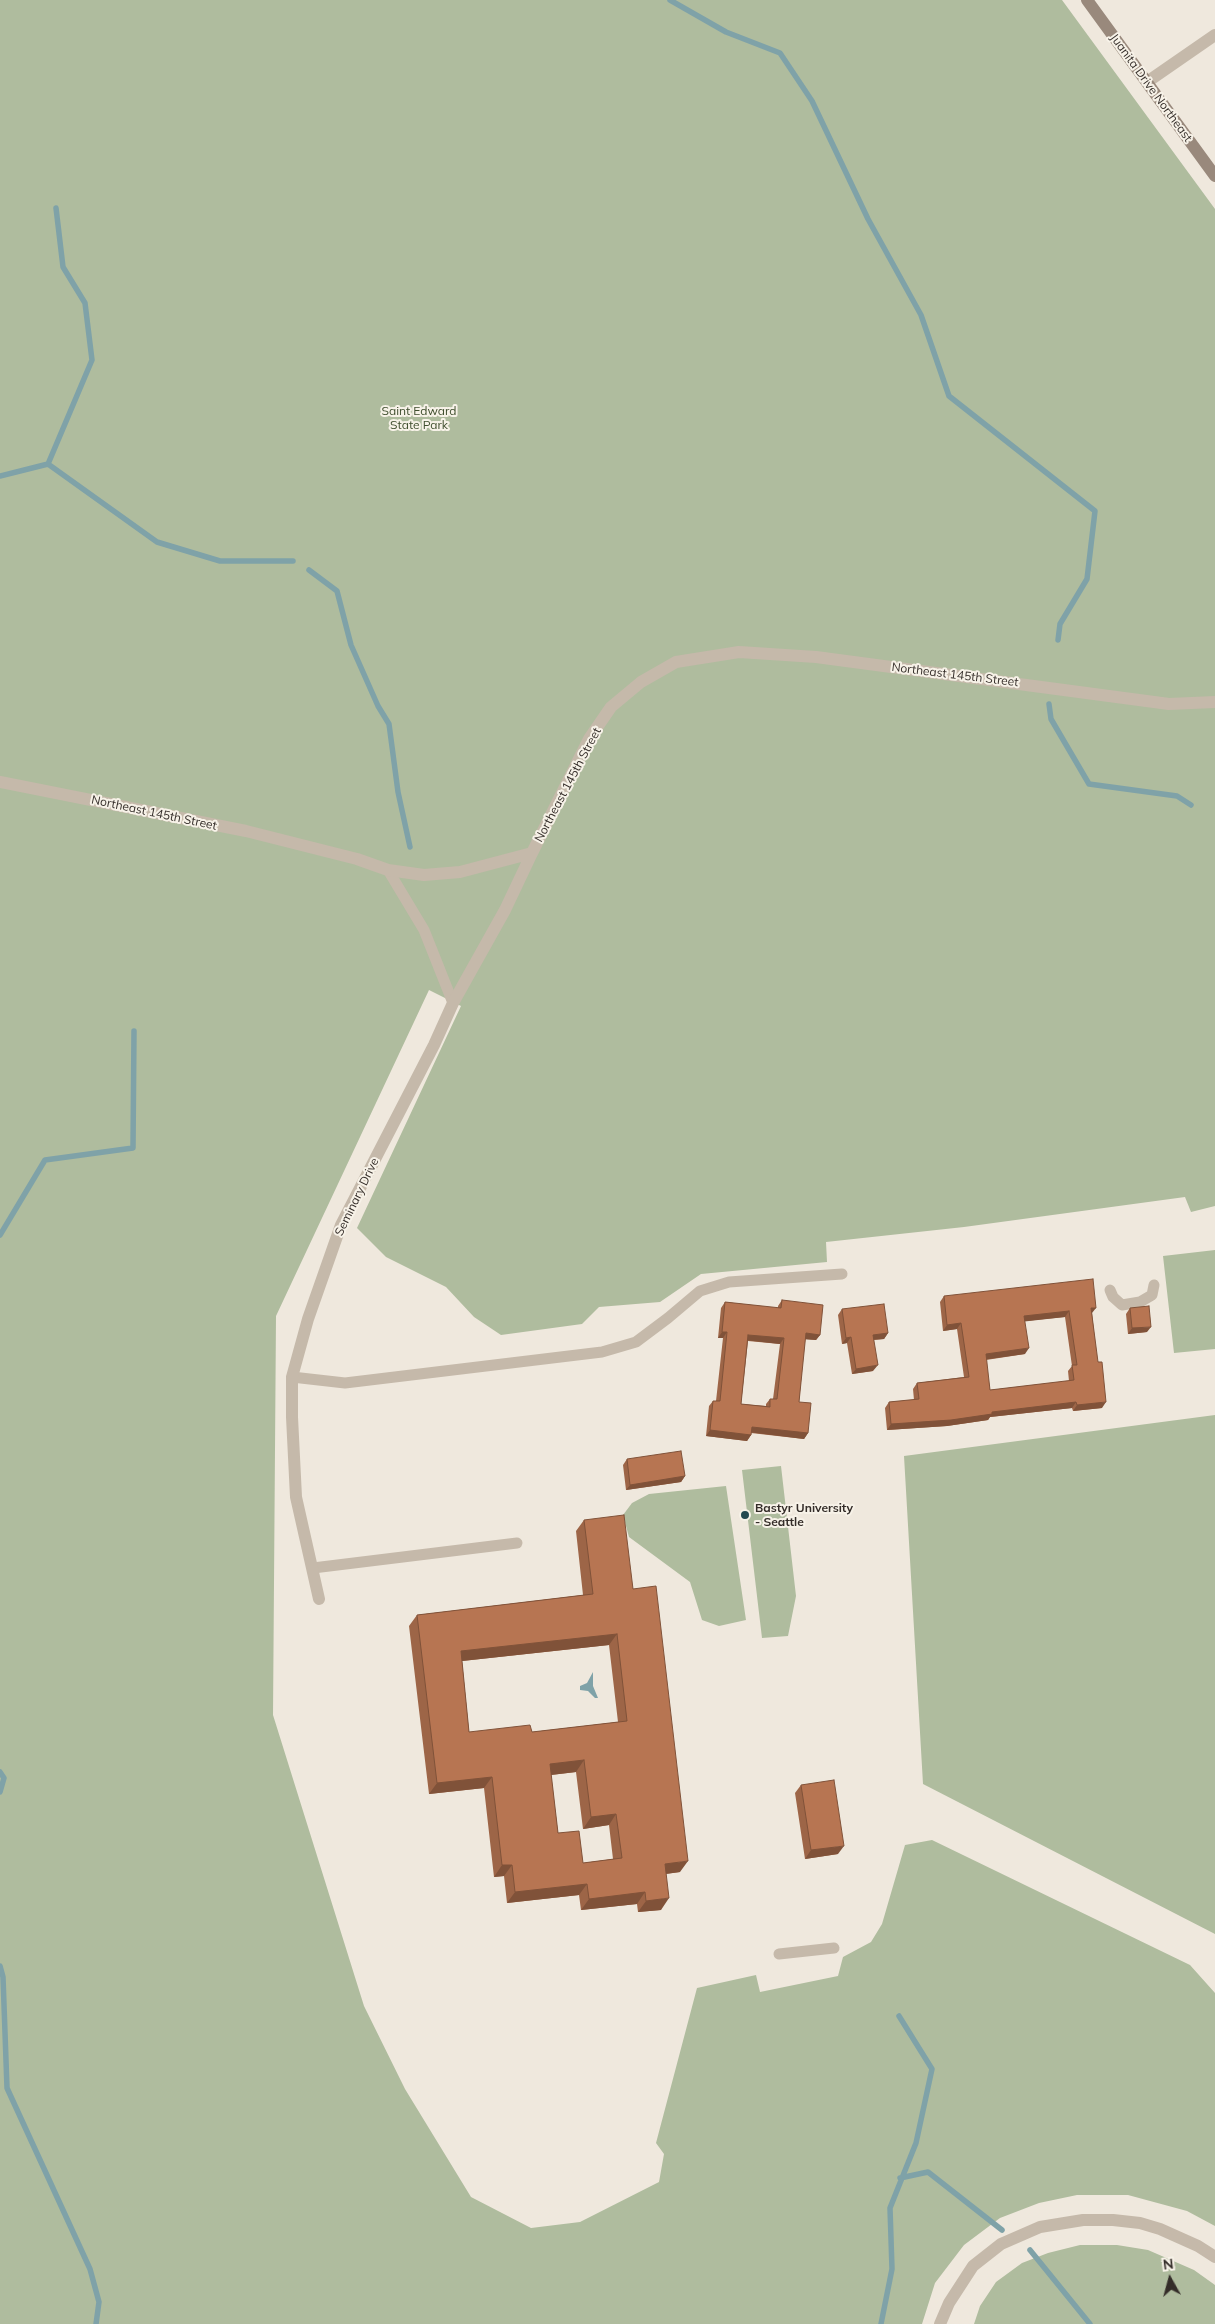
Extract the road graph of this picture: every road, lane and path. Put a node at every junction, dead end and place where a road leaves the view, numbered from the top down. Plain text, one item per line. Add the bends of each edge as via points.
1 (1087, 0) edge
2 (1215, 35) edge
3 (1147, 82) junction
4 (1215, 176) edge
5 (1215, 702) edge
6 (0, 782) edge
7 (532, 853) junction
8 (388, 870) junction
9 (453, 1003) junction
10 (842, 1274) dead end
11 (1154, 1285) dead end
12 (1110, 1290) dead end
13 (292, 1377) junction
14 (517, 1543) dead end
15 (313, 1568) junction
16 (319, 1599) dead end
17 (834, 1948) dead end
18 (779, 1954) dead end
19 (1215, 2257) edge
20 (940, 2324) edge

1 - 3 main road, Juanita Drive Northeast
2 - 3 street
3 - 4 main road, Juanita Drive Northeast
5 - 7 street, Northeast 145th Street via 1169,704 816,657 739,652 676,662 641,682 611,707 589,739
6 - 8 street, Northeast 145th Street via 254,833
7 - 8 street, Northeast 145th Street via 460,872 424,875
7 - 9 street, Seminary Drive via 505,910
8 - 9 lane via 424,930
9 - 13 street, Seminary Drive via 342,1225 308,1319
10 - 13 lane via 729,1282 700,1291 636,1342 602,1352 345,1383
11 - 12 lane via 1152,1295 1140,1302 1122,1305 1113,1298
13 - 15 street, Seminary Drive via 296,1497
14 - 15 lane
15 - 16 street, Seminary Drive
17 - 18 lane
19 - 20 street via 1175,2236 1140,2224 1083,2220 1040,2227 1000,2244 973,2266 949,2303

